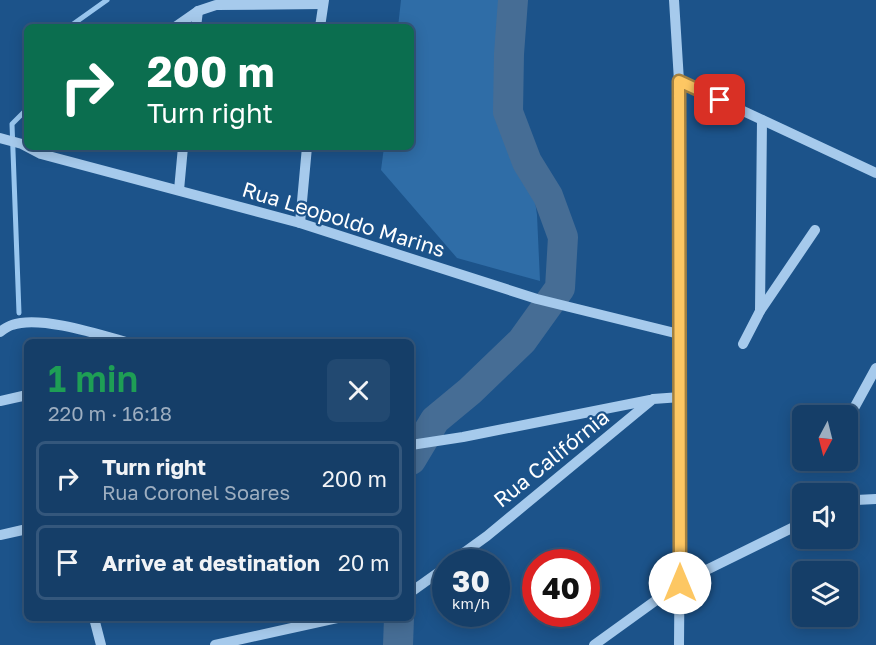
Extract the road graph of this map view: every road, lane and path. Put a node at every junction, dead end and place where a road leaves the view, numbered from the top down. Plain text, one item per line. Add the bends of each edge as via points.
1 (674, 0) edge
2 (323, 2) edge
3 (198, 11) junction
4 (179, 24) edge
5 (196, 24) edge
6 (320, 24) edge
7 (679, 81) junction
8 (762, 120) junction
9 (0, 138) edge
10 (24, 145) edge
11 (183, 150) edge
12 (307, 150) edge
13 (45, 151) edge
14 (876, 173) edge
15 (179, 190) junction
16 (300, 223) junction
17 (815, 230) dead end
18 (760, 311) junction
19 (0, 332) edge
20 (679, 334) junction
21 (114, 339) edge
22 (743, 344) dead end
23 (876, 368) edge
24 (24, 396) edge
25 (681, 397) junction
26 (653, 399) junction
27 (0, 401) edge
28 (855, 405) edge
29 (414, 445) edge
30 (876, 499) edge
31 (858, 500) edge
32 (792, 528) edge
33 (24, 530) edge
34 (0, 535) edge
35 (469, 549) edge
36 (432, 577) edge
37 (680, 583) junction
38 (414, 590) edge
39 (95, 621) edge
40 (323, 621) edge
41 (101, 645) edge
42 (215, 645) edge
43 (594, 645) edge
44 (679, 645) edge

1 - 7 street
2 - 3 street via 216,5
2 - 6 street
3 - 4 street
3 - 5 street
7 - 8 street
7 - 20 street
8 - 14 street
8 - 18 street
9 - 10 street, Rua Leopoldo Marins
11 - 15 street
12 - 16 street
13 - 15 street, Rua Leopoldo Marins
15 - 16 street, Rua Leopoldo Marins
16 - 20 street, Rua Leopoldo Marins via 537,299
17 - 18 street
18 - 22 street
19 - 21 street via 11,325 43,322
20 - 25 street
23 - 28 street
24 - 27 street
25 - 26 street
25 - 37 street
26 - 29 street
26 - 35 street, Rua Califórnia
30 - 31 street
32 - 37 street
33 - 34 street
36 - 38 street
37 - 43 street
37 - 44 street
39 - 41 street
40 - 42 street

